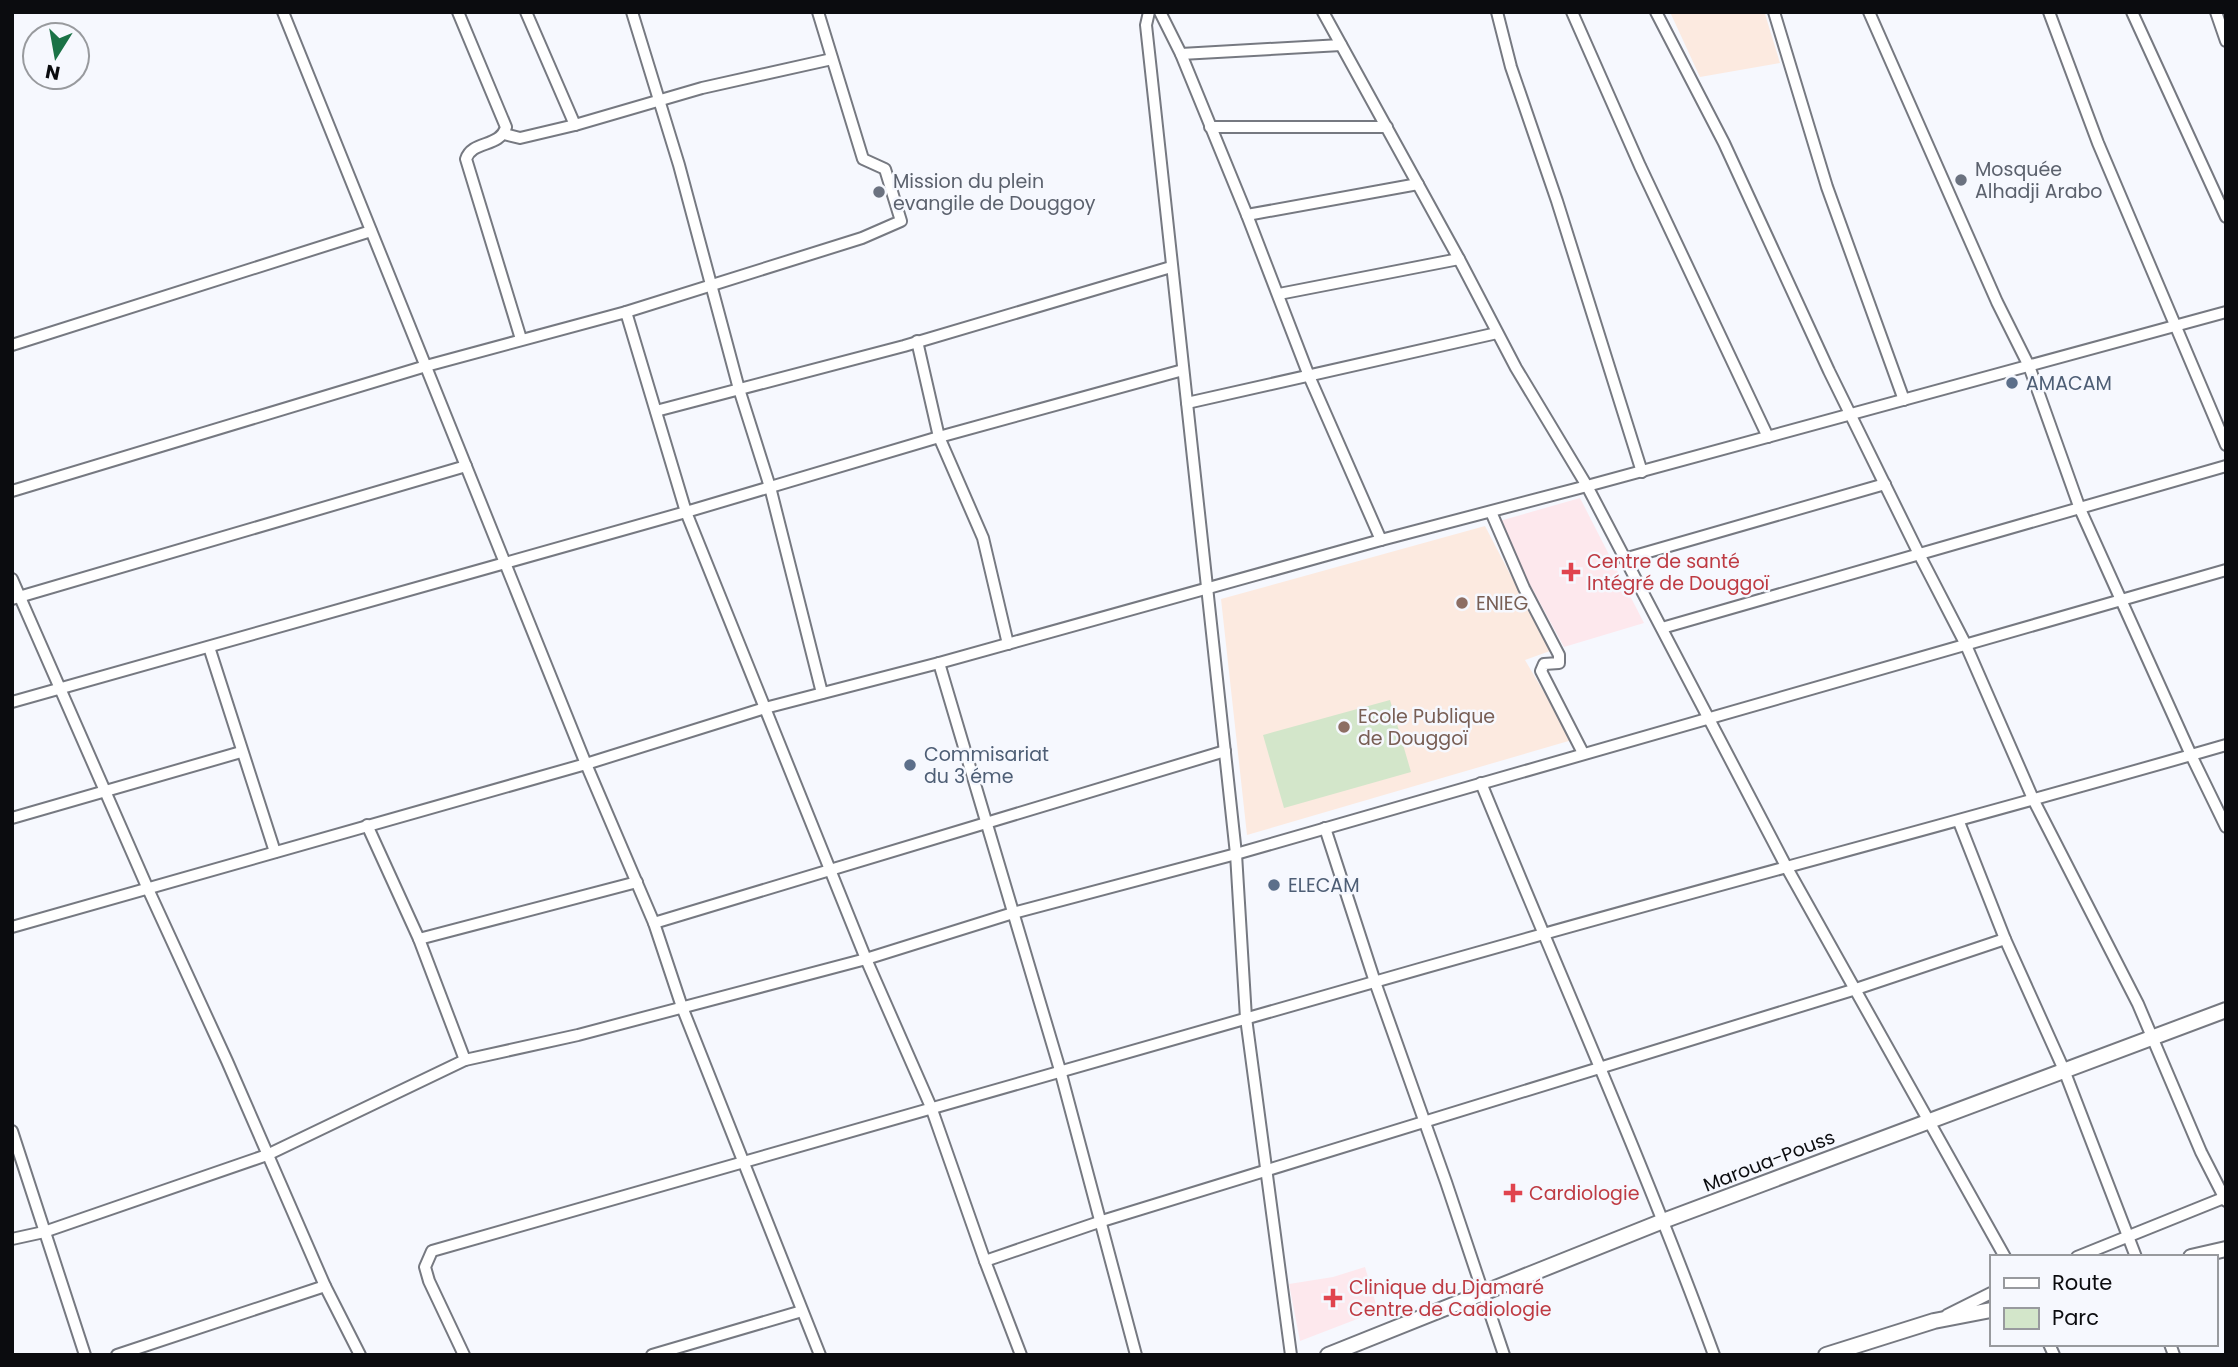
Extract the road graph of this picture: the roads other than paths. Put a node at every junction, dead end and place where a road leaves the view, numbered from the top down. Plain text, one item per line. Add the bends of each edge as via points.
1 (283, 12) edge
2 (458, 12) edge
3 (526, 12) edge
4 (632, 12) edge
5 (818, 12) edge
6 (1149, 12) edge
7 (1160, 12) edge
8 (1323, 12) edge
9 (1497, 12) edge
10 (1572, 12) edge
11 (1656, 12) edge
12 (1774, 12) edge
13 (1869, 12) edge
14 (2049, 12) edge
15 (2132, 12) edge
16 (2216, 12) edge
17 (2226, 41) edge
18 (1341, 44) junction
19 (1181, 54) junction
20 (832, 58) junction
21 (659, 100) junction
22 (575, 125) junction
23 (1210, 127) junction
24 (1387, 127) junction
25 (504, 134) junction
26 (1418, 184) junction
27 (1247, 215) junction
28 (2226, 217) edge
29 (371, 231) junction
30 (1459, 259) junction
31 (1171, 267) junction
32 (712, 285) junction
33 (1279, 294) junction
34 (626, 312) junction
35 (2226, 312) edge
36 (2177, 326) junction
37 (1497, 333) junction
38 (521, 339) junction
39 (917, 341) junction
40 (12, 345) edge
41 (426, 366) junction
42 (2029, 366) junction
43 (1182, 370) junction
44 (1309, 376) junction
45 (739, 389) junction
46 (1903, 400) junction
47 (1187, 403) junction
48 (656, 411) junction
49 (1852, 415) junction
50 (939, 437) junction
51 (1768, 437) junction
52 (2226, 445) edge
53 (466, 466) junction
54 (2226, 467) edge
55 (1642, 472) junction
56 (1885, 484) junction
57 (1587, 486) junction
58 (770, 487) junction
59 (12, 491) edge
60 (2080, 509) junction
61 (686, 512) junction
62 (1491, 512) junction
63 (1381, 540) junction
64 (1919, 554) junction
65 (1624, 559) junction
66 (506, 562) junction
67 (2226, 570) edge
68 (12, 579) edge
69 (1206, 588) junction
70 (16, 598) edge
71 (2123, 600) junction
72 (1662, 628) junction
73 (1965, 643) junction
74 (1008, 644) junction
75 (209, 647) junction
76 (939, 663) junction
77 (60, 688) junction
78 (822, 693) junction
79 (12, 702) edge
80 (765, 708) junction
81 (1707, 718) junction
82 (2226, 745) edge
83 (1224, 751) junction
84 (241, 752) junction
85 (1583, 753) junction
86 (2191, 755) junction
87 (586, 764) junction
88 (1481, 783) junction
89 (105, 791) junction
90 (2034, 801) junction
91 (12, 818) edge
92 (1959, 822) junction
93 (986, 823) junction
94 (367, 825) junction
95 (2226, 827) edge
96 (1325, 828) junction
97 (275, 852) junction
98 (1236, 854) junction
99 (1787, 868) junction
100 (830, 869) junction
101 (637, 882) junction
102 (148, 889) junction
103 (1013, 913) junction
104 (654, 923) junction
105 (12, 927) edge
106 (1543, 934) junction
107 (419, 939) junction
108 (2005, 939) junction
109 (866, 959) junction
110 (1375, 982) junction
111 (1856, 989) junction
112 (682, 1007) junction
113 (2226, 1010) edge
114 (1246, 1018) junction
115 (2152, 1038) junction
116 (465, 1060) junction
117 (1601, 1067) junction
118 (1060, 1070) junction
119 (2064, 1070) junction
120 (931, 1107) junction
121 (1930, 1121) junction
122 (1425, 1123) junction
123 (12, 1131) edge
124 (267, 1155) junction
125 (745, 1163) junction
126 (1265, 1173) junction
127 (2225, 1198) edge
128 (1663, 1221) junction
129 (1102, 1222) junction
130 (44, 1232) junction
131 (2128, 1237) junction
132 (12, 1239) edge
133 (2226, 1249) edge
134 (2003, 1255) edge
135 (2082, 1255) edge
136 (2135, 1255) edge
137 (2200, 1255) edge
138 (985, 1261) junction
139 (325, 1286) junction
140 (1484, 1292) junction
141 (1990, 1293) edge
142 (1990, 1310) edge
143 (802, 1311) junction
144 (1934, 1321) junction
145 (85, 1355) edge
146 (117, 1355) edge
147 (360, 1355) edge
148 (464, 1355) edge
149 (652, 1355) edge
150 (820, 1355) edge
151 (1021, 1355) edge
152 (1136, 1355) edge
153 (1291, 1355) edge
154 (1328, 1355) edge
155 (1504, 1355) edge
156 (1714, 1355) edge
157 (1826, 1355) edge

1 - 29 street
2 - 25 street via 506,127
3 - 22 street
4 - 21 street
5 - 20 street
6 - 31 street via 1146,25
7 - 19 street
8 - 18 street
9 - 55 street
10 - 51 street
11 - 49 street via 1724,143
12 - 46 street via 1827,187
13 - 42 street
14 - 36 street via 2098,143
15 - 28 street
16 - 17 street
18 - 19 street
18 - 24 street
19 - 23 street
20 - 21 street
20 - 32 street via 863,159 886,169 901,221 862,238
21 - 22 street
21 - 32 street
22 - 25 street via 520,138
23 - 24 street
23 - 27 street
24 - 26 street
25 - 38 street via 472,149 466,159
26 - 27 street
26 - 30 street
27 - 33 street
29 - 40 street
29 - 41 street
30 - 33 street
30 - 37 street
31 - 39 street
31 - 43 street
32 - 34 street
32 - 45 street
33 - 44 street
34 - 38 street
34 - 48 street
35 - 36 street
36 - 42 street
36 - 52 street
37 - 44 street
37 - 57 street
38 - 41 street
39 - 45 street
39 - 50 street
41 - 53 street
41 - 59 street
42 - 46 street
42 - 60 street
43 - 47 street
43 - 50 street
44 - 47 street
44 - 63 street
45 - 48 street
45 - 58 street
46 - 49 street
47 - 69 street
48 - 61 street
49 - 51 street
49 - 56 street
50 - 58 street
50 - 74 street via 983,538
51 - 55 street
53 - 66 street
53 - 70 street
54 - 60 street
55 - 57 street
56 - 64 street
56 - 65 street
57 - 62 street
57 - 65 street
58 - 61 street
58 - 78 street
60 - 64 street
60 - 71 street
61 - 66 street
61 - 80 street
62 - 63 street
62 - 85 street via 1559,655 1559,663 1544,664 1541,671
63 - 69 street
64 - 72 street
64 - 73 street
65 - 72 street
66 - 75 street
66 - 87 street
67 - 71 street
68 - 70 street
69 - 74 street
69 - 83 street
70 - 77 street
71 - 73 street
71 - 86 street
72 - 81 street
73 - 81 street
73 - 90 street
74 - 76 street
75 - 77 street
75 - 84 street
76 - 78 street
76 - 93 street
77 - 79 street
77 - 89 street
78 - 80 street
80 - 87 street
80 - 100 street
81 - 85 street
81 - 99 street
82 - 86 street
83 - 93 street
83 - 98 street
84 - 89 street
84 - 97 street
85 - 88 street
86 - 90 street
86 - 95 street
87 - 94 street
87 - 101 street
88 - 96 street
88 - 106 street
89 - 91 street
89 - 102 street
90 - 92 street
90 - 115 street
92 - 99 street
92 - 108 street
93 - 100 street
93 - 103 street
94 - 97 street
94 - 107 street
96 - 98 street
96 - 110 street
97 - 102 street
98 - 103 street
98 - 114 street
99 - 106 street
99 - 111 street
100 - 104 street
100 - 109 street
101 - 104 street
101 - 107 street
102 - 105 street
102 - 124 street
103 - 109 street
103 - 118 street
104 - 112 street
106 - 110 street
106 - 117 street
107 - 116 street
108 - 111 street
108 - 119 street
109 - 112 street
109 - 120 street
110 - 114 street
110 - 122 street
111 - 117 street
111 - 121 street
112 - 116 street
112 - 125 street
113 - 115 main road, Maroua-Pouss
114 - 118 street
114 - 126 street
115 - 119 main road, Maroua-Pouss
115 - 127 street
116 - 124 street
117 - 122 street
117 - 128 street
118 - 120 street
118 - 129 street
119 - 121 main road, Maroua-Pouss
119 - 131 street
120 - 125 street
120 - 138 street
121 - 128 main road, Maroua-Pouss
121 - 134 street
122 - 126 street
122 - 140 street
123 - 130 street
124 - 130 street
124 - 139 street
125 - 143 street
125 - 148 street via 432,1251 425,1267 429,1282
126 - 129 street
126 - 153 street
127 - 131 street
128 - 140 main road, Maroua-Pouss
128 - 156 street
129 - 138 street
129 - 152 street
130 - 132 street
130 - 145 street
131 - 135 street
131 - 136 street
133 - 137 main road
138 - 151 street
139 - 146 street
139 - 147 street
140 - 154 main road, Maroua-Pouss
140 - 155 street
141 - 144 street
142 - 144 main road
143 - 149 street
143 - 150 street
144 - 157 main road

